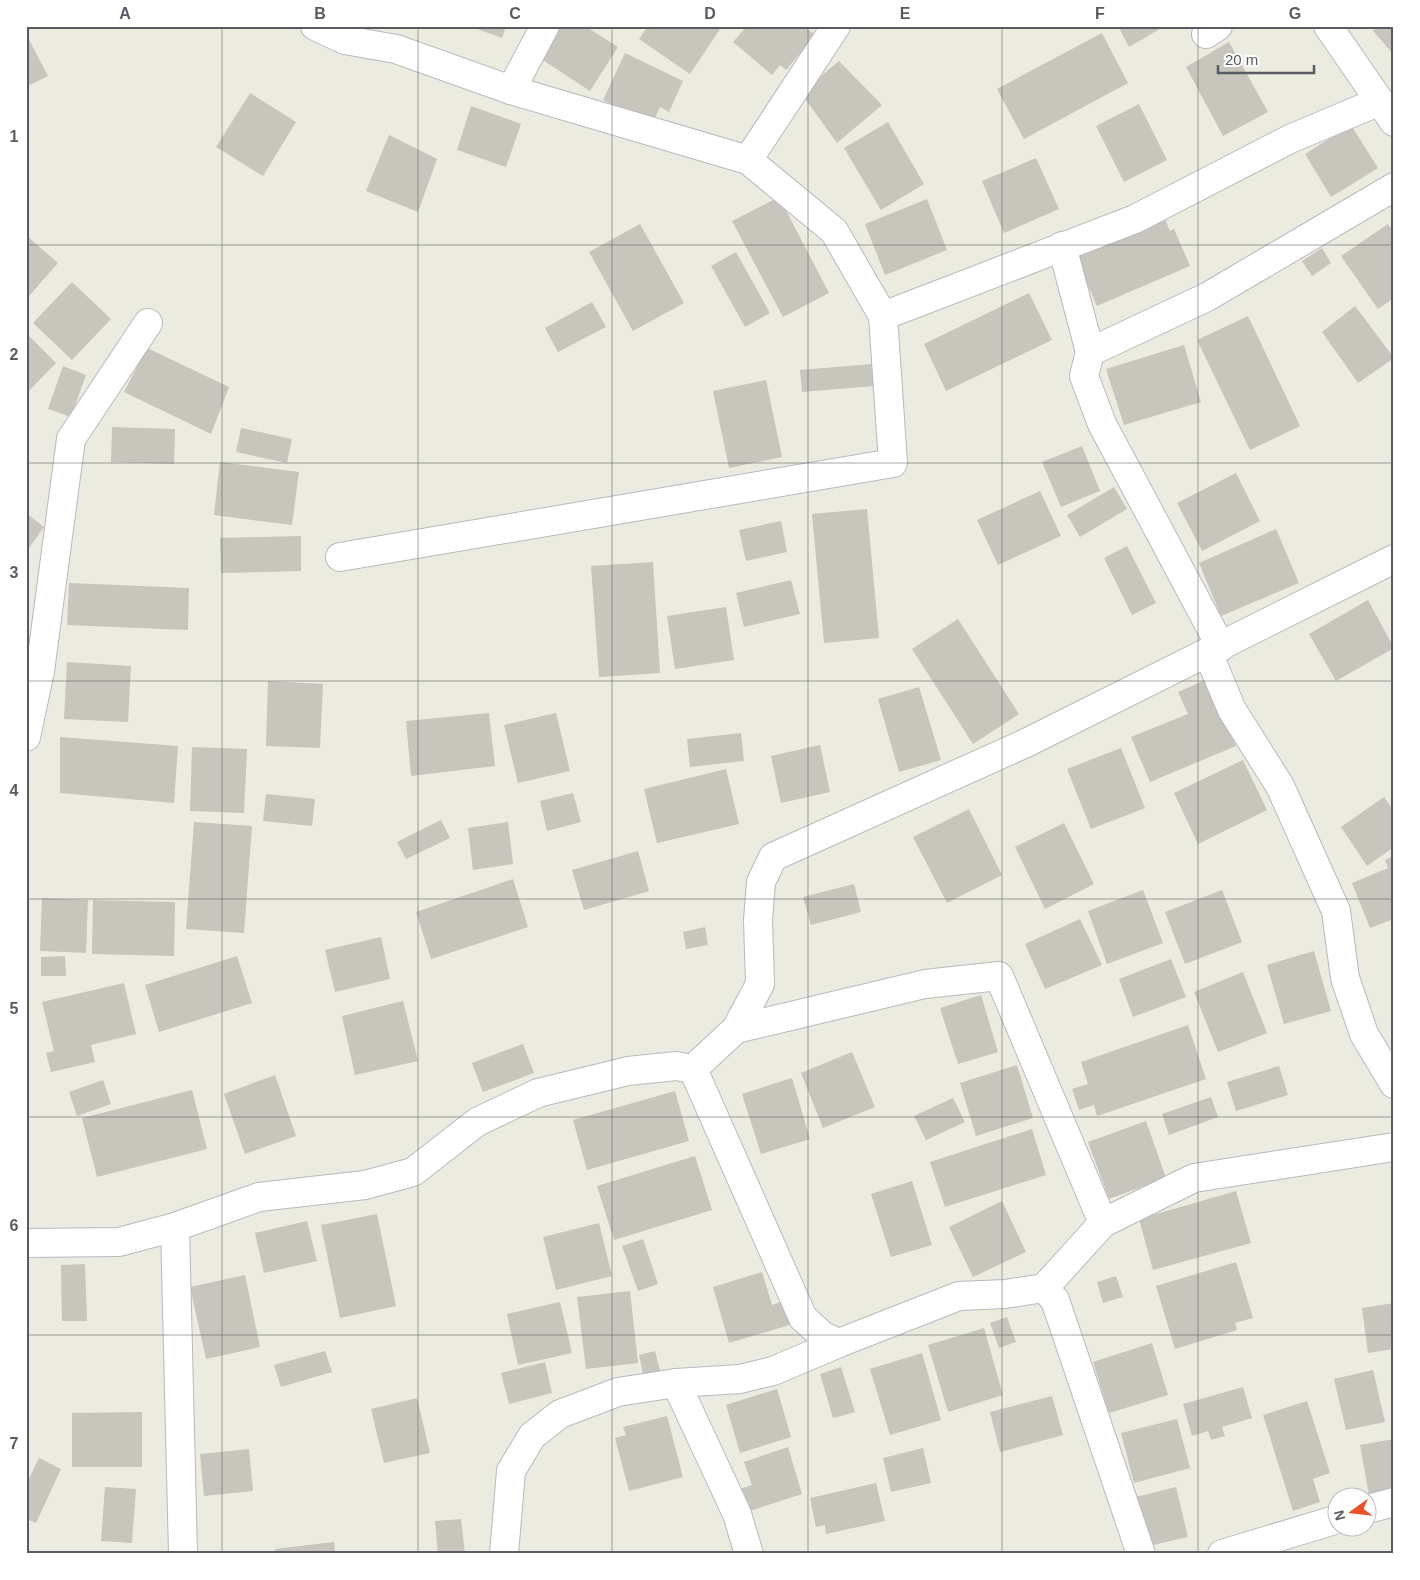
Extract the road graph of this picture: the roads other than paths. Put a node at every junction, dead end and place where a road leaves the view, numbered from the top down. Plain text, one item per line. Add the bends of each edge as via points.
1 (316, 26) edge
2 (545, 26) edge
3 (836, 26) edge
4 (1328, 26) edge
5 (511, 90) junction
6 (1387, 111) edge
7 (748, 160) junction
8 (1394, 187) edge
9 (1062, 246) junction
10 (883, 316) junction
11 (148, 323) dead end
12 (1090, 352) junction
13 (340, 557) dead end
14 (1394, 559) edge
15 (1214, 650) junction
16 (26, 737) edge
17 (736, 1029) junction
18 (693, 1068) junction
19 (1394, 1084) edge
20 (1394, 1147) edge
21 (1103, 1223) junction
22 (175, 1227) junction
23 (26, 1244) edge
24 (1044, 1288) junction
25 (839, 1343) junction
26 (676, 1383) junction
27 (1394, 1502) edge
28 (1378, 1506) edge
29 (1328, 1522) edge
30 (183, 1554) edge
31 (504, 1554) edge
32 (749, 1554) edge
33 (1141, 1554) edge
34 (1222, 1554) edge

1 - 5 street via 344,40 396,49
2 - 5 street
3 - 7 street
4 - 6 street
5 - 7 street
6 - 9 street via 1290,139 1135,219
7 - 10 street via 834,231
8 - 12 street via 1207,297
9 - 10 street
9 - 12 street
10 - 13 street via 893,464
11 - 16 street via 71,439 40,671
12 - 15 street via 1084,376 1102,424
14 - 15 street
15 - 17 street via 1026,743 773,857 761,882 758,920 760,984
15 - 19 street via 1232,710 1280,786 1336,911 1345,978 1364,1034
17 - 18 street
17 - 21 street via 925,984 999,976
18 - 22 street via 676,1066 628,1071 538,1092 477,1122 413,1172 365,1185 259,1197
18 - 25 street via 803,1318 823,1336
20 - 21 street via 1194,1178
21 - 24 street
22 - 23 street via 118,1242
22 - 30 street
24 - 25 street via 959,1296
24 - 33 street via 1055,1300
25 - 26 street via 773,1371 740,1378
26 - 31 street via 618,1392 560,1414 532,1436 511,1471
26 - 32 street via 737,1514
27 - 28 street
29 - 34 street

